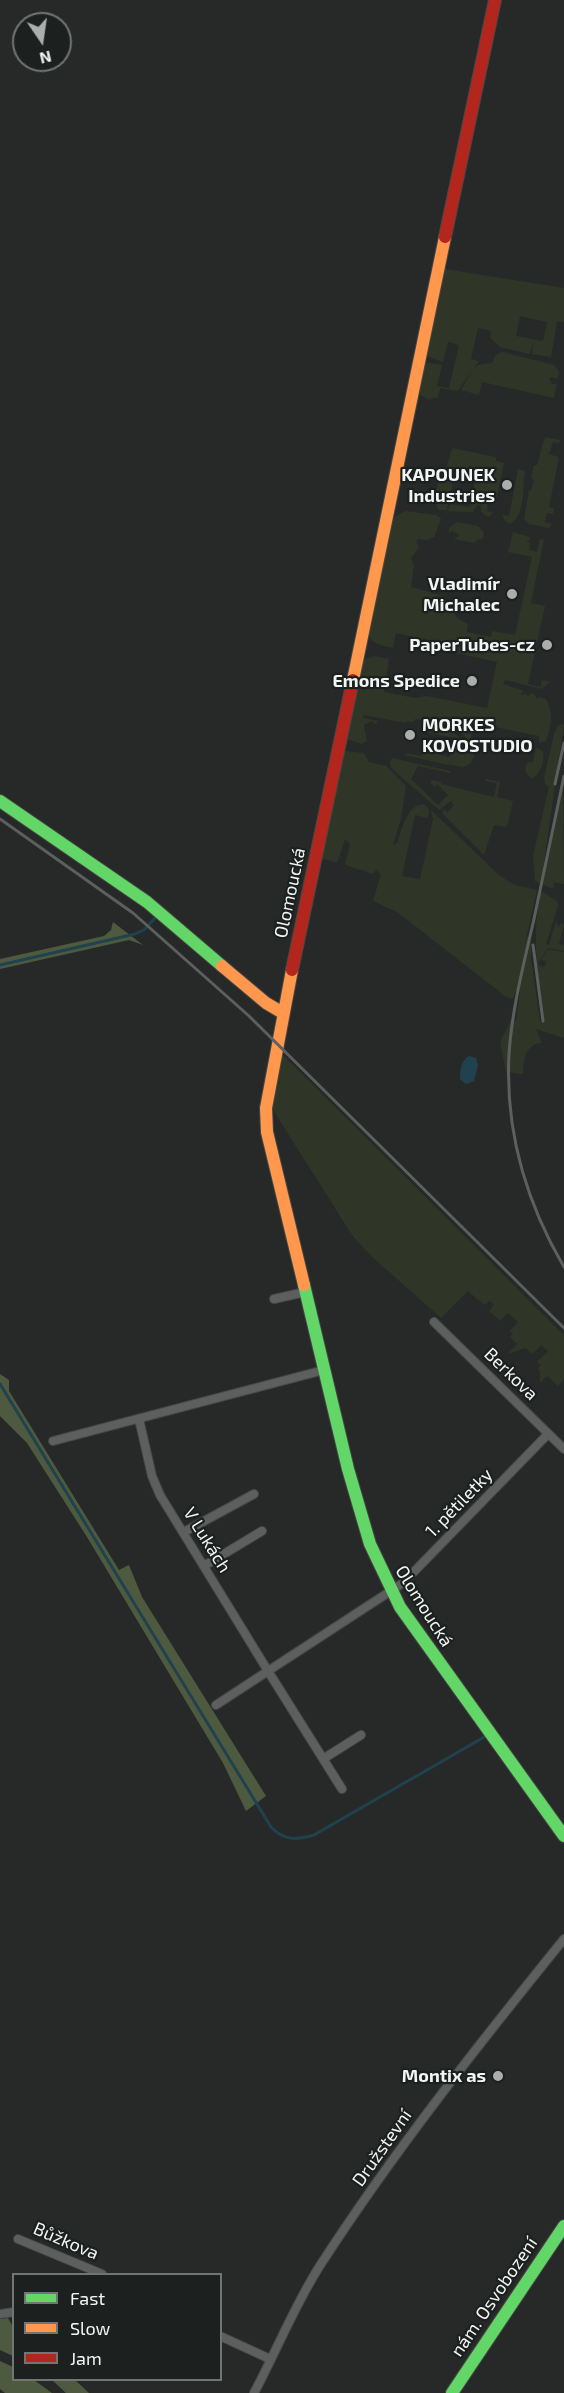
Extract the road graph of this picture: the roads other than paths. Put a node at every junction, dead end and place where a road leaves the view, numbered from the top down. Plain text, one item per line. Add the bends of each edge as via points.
1 (495, 0) edge
2 (0, 801) edge
3 (283, 1013) junction
4 (305, 1292) junction
5 (274, 1299) dead end
6 (434, 1322) dead end
7 (324, 1370) junction
8 (139, 1419) junction
9 (548, 1434) junction
10 (53, 1441) dead end
11 (564, 1449) edge
12 (254, 1494) dead end
13 (262, 1530) dead end
14 (184, 1532) junction
15 (204, 1566) junction
16 (391, 1592) junction
17 (268, 1671) junction
18 (216, 1705) dead end
19 (361, 1735) dead end
20 (323, 1759) junction
21 (342, 1789) dead end
22 (564, 1836) edge
23 (564, 1938) edge
24 (564, 2226) edge
25 (18, 2239) dead end
26 (100, 2273) edge
27 (222, 2337) edge
28 (270, 2359) junction
29 (454, 2391) edge
30 (254, 2393) edge

1 - 3 street, Olomoucká
2 - 3 street via 161,913 266,1003
3 - 4 street, Olomoucká via 267,1096 267,1125
4 - 5 street
4 - 7 street, Olomoucká
6 - 9 street, Berkova
7 - 8 street
7 - 16 street, Olomoucká via 360,1514
8 - 10 street
8 - 14 street, V Lukách via 157,1487
9 - 11 street, Berkova
9 - 16 street, 1. pětiletky via 409,1579
12 - 14 street
13 - 15 street
14 - 15 street, V Lukách
15 - 17 street, V Lukách
16 - 17 street
16 - 22 street, Olomoucká
17 - 18 street
17 - 20 street, V Lukách
19 - 20 street
20 - 21 street, V Lukách
23 - 28 street, Družstevní via 430,2109 321,2264
24 - 29 street, nám. Osvobození
25 - 26 street, Bůžkova
27 - 28 street
28 - 30 street, Družstevní

